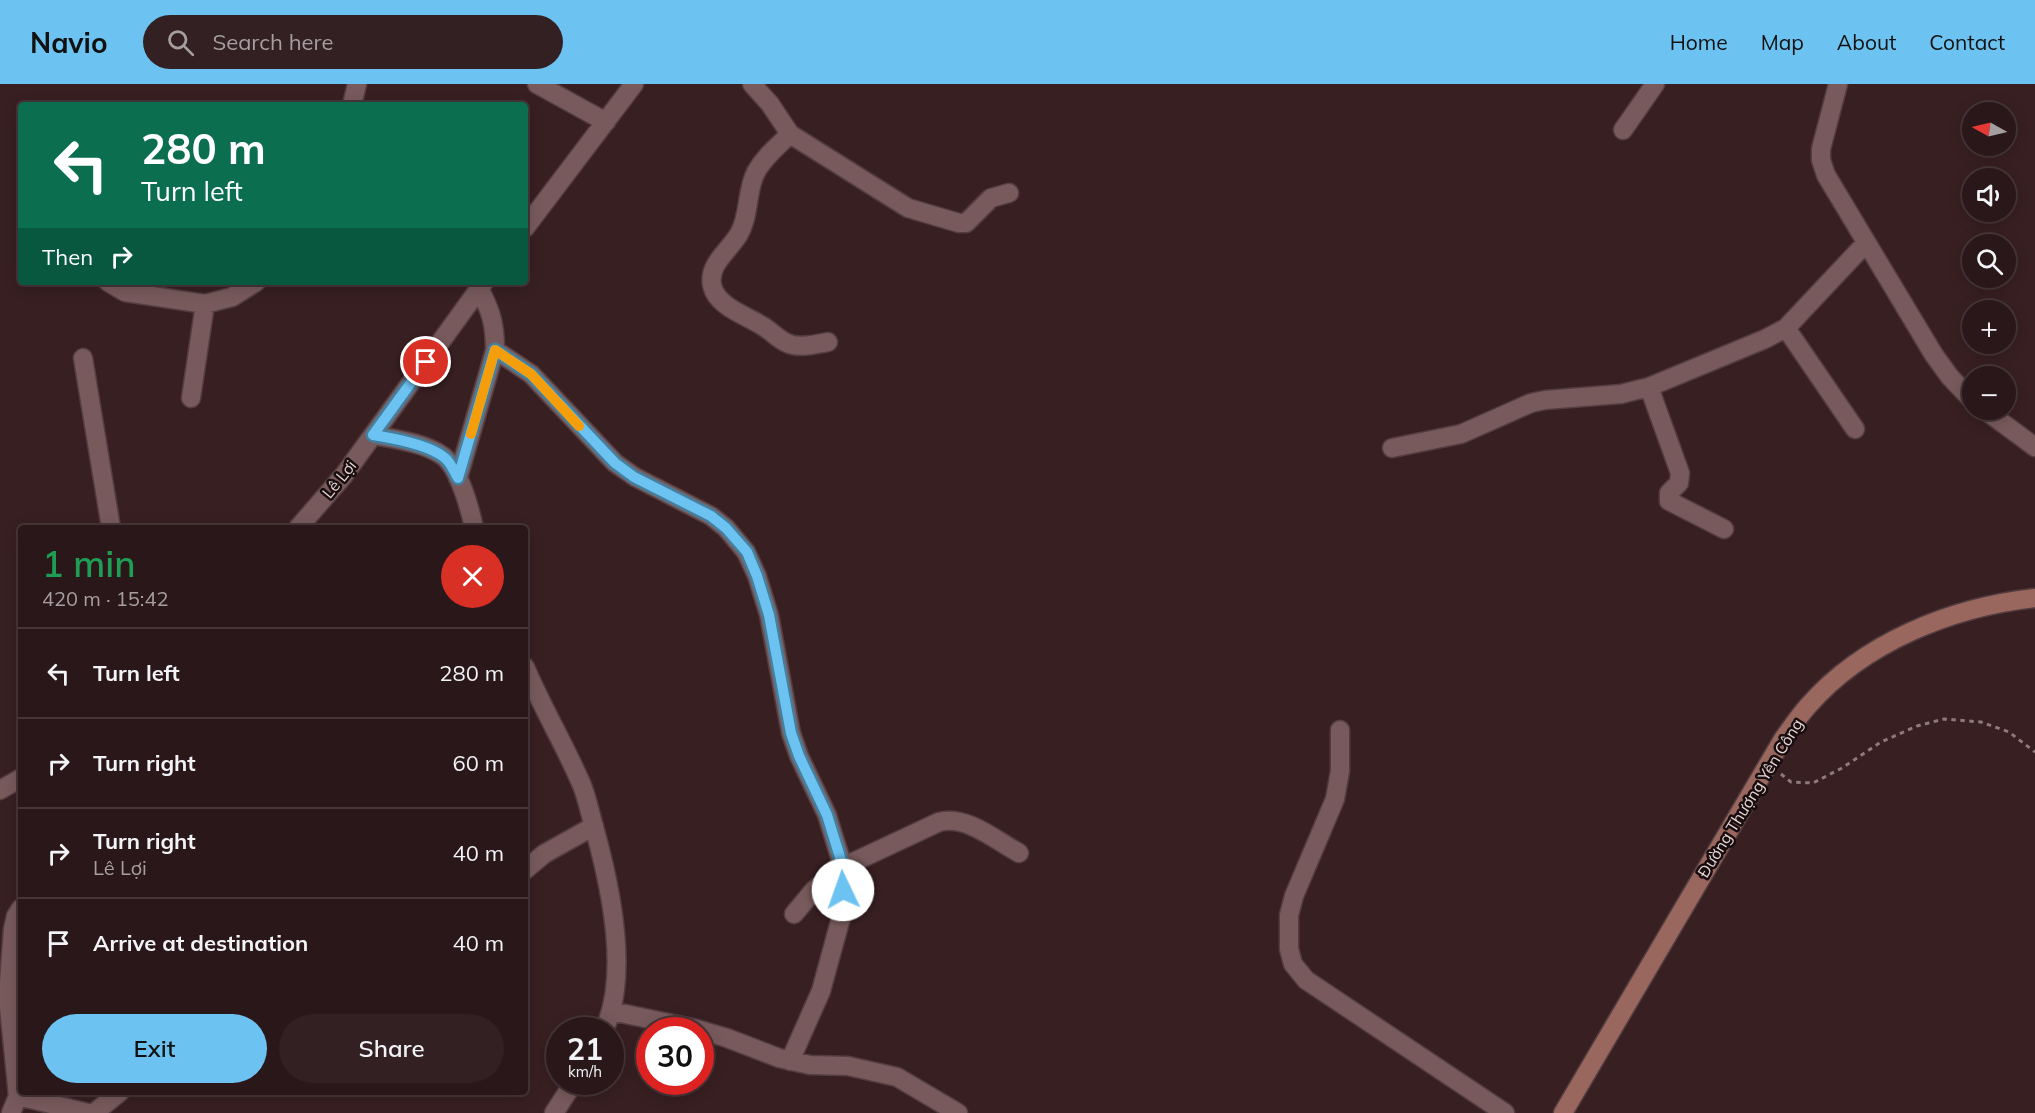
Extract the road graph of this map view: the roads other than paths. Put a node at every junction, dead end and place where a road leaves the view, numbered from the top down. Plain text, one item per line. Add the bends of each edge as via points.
1 (357, 84) edge
2 (537, 84) edge
3 (634, 84) edge
4 (752, 84) edge
5 (1655, 84) edge
6 (1838, 84) edge
7 (353, 102) edge
8 (606, 122) junction
9 (1623, 130) dead end
10 (790, 134) junction
11 (1009, 193) dead end
12 (528, 224) edge
13 (1866, 243) junction
14 (113, 285) edge
15 (251, 285) edge
16 (480, 285) edge
17 (481, 285) edge
18 (205, 304) junction
19 (1786, 328) junction
20 (828, 342) dead end
21 (495, 350) junction
22 (83, 358) dead end
23 (1649, 387) junction
24 (1962, 390) edge
25 (191, 398) dead end
26 (1999, 420) edge
27 (1854, 429) dead end
28 (373, 435) junction
29 (2035, 447) edge
30 (1392, 448) dead end
31 (458, 478) junction
32 (111, 525) edge
33 (301, 525) edge
34 (473, 525) edge
35 (1724, 529) dead end
36 (2035, 598) edge
37 (528, 674) edge
38 (1340, 730) dead end
39 (18, 780) edge
40 (0, 790) edge
41 (594, 826) junction
42 (1019, 853) dead end
43 (528, 867) edge
44 (843, 867) junction
45 (18, 913) edge
46 (794, 914) dead end
47 (16, 966) edge
48 (611, 1011) junction
49 (609, 1017) edge
50 (790, 1061) junction
51 (116, 1095) edge
52 (566, 1095) edge
53 (14, 1105) edge
54 (88, 1113) edge
55 (94, 1113) edge
56 (554, 1113) edge
57 (958, 1113) edge
58 (1505, 1113) edge
59 (1563, 1113) edge

1 - 7 street
2 - 8 street
3 - 8 street
4 - 10 street
5 - 9 street
6 - 13 street via 1823,135 1821,160 1826,176
8 - 12 street
10 - 11 street via 894,201 959,223 969,221 991,198
10 - 20 street via 755,174 740,233 714,266 712,286 721,302 788,344
13 - 19 street
13 - 24 street via 1934,355
14 - 18 street via 125,292
15 - 18 street via 232,297
16 - 28 street, Lê Lợi
17 - 21 street via 491,311
18 - 25 street
19 - 23 street
19 - 27 street
21 - 31 street
21 - 44 street via 531,374 615,463 634,477 711,516 747,552 769,615 791,733 827,815
22 - 32 street
23 - 30 street via 1621,394 1531,403 1461,434
23 - 35 street via 1680,473 1669,501
26 - 29 street
28 - 31 street via 426,448 444,457
28 - 33 street, Lê Lợi
31 - 34 street
36 - 59 main road, Đường Thượng Yên Công via 2009,601 1925,625 1884,646 1840,676 1808,706 1783,739
37 - 41 street via 582,785
38 - 58 street via 1335,800 1289,915 1293,964 1306,980
39 - 40 street
41 - 43 street
41 - 48 street via 616,944 616,986
42 - 44 street via 965,823 948,819
44 - 46 street via 814,890
44 - 50 street via 842,914 821,991
45 - 47 street via 13,929
47 - 53 street via 8,997
48 - 49 street
48 - 50 street via 697,1029
50 - 57 street via 848,1066 897,1077
51 - 55 street
52 - 56 street
53 - 54 street

